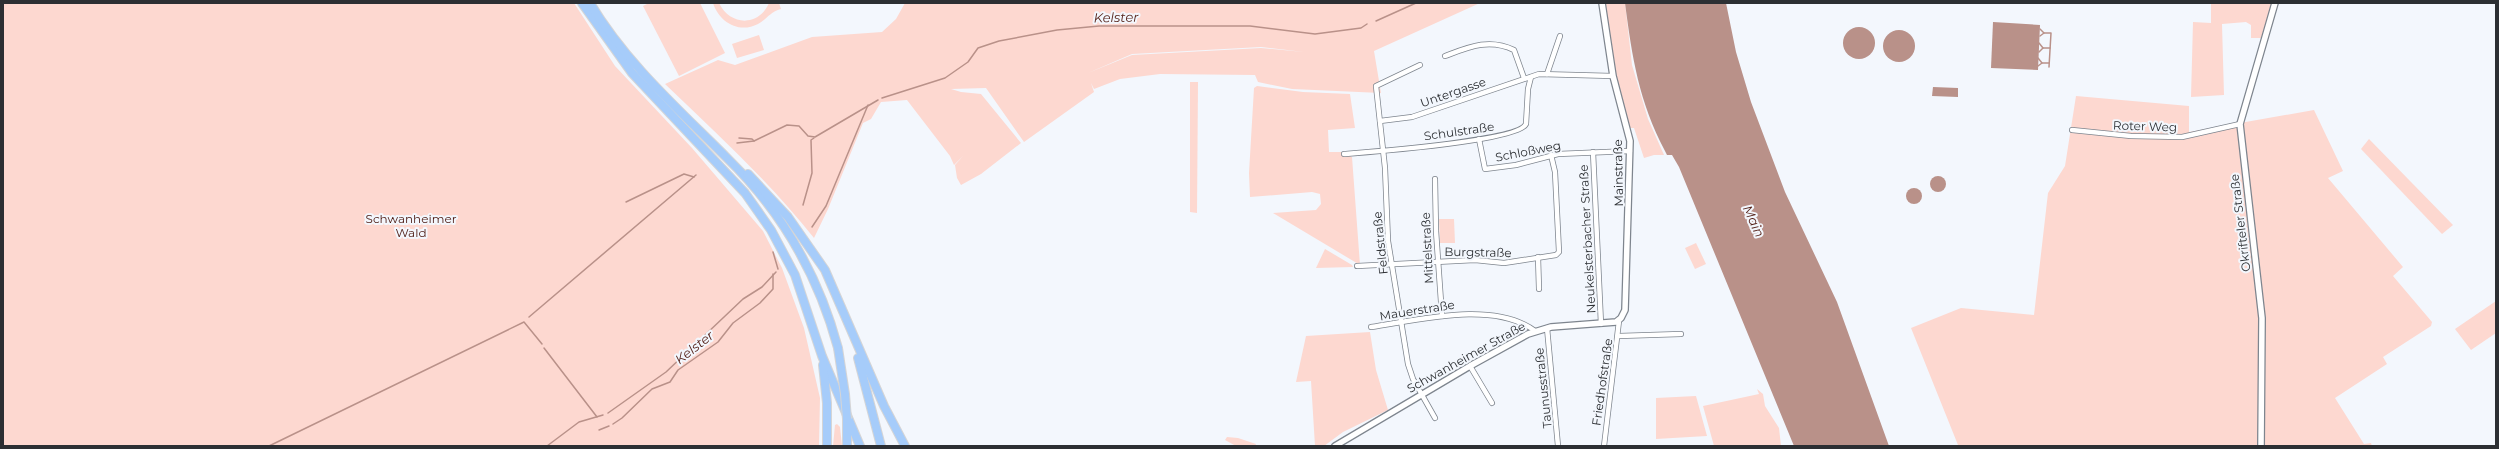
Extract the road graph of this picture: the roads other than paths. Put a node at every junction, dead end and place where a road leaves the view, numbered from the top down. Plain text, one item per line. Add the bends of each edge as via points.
1 (582, 3) edge
2 (590, 3) edge
3 (1602, 3) edge
4 (2276, 3) edge
5 (1560, 36) dead end
6 (1445, 56) dead end
7 (1420, 65) dead end
8 (1547, 74) junction
9 (1613, 76) junction
10 (1531, 77) junction
11 (1524, 78) junction
12 (1380, 121) junction
13 (2240, 124) junction
14 (2072, 130) dead end
15 (1479, 139) junction
16 (1383, 151) junction
17 (1630, 151) junction
18 (1592, 152) junction
19 (1344, 154) dead end
20 (1551, 155) junction
21 (727, 157) junction
22 (1435, 180) dead end
23 (1538, 257) junction
24 (1438, 261) junction
25 (1392, 265) junction
26 (1357, 266) dead end
27 (1539, 289) dead end
28 (1442, 316) junction
29 (1619, 321) junction
30 (1401, 323) junction
31 (1601, 324) junction
32 (850, 327) junction
33 (1371, 327) dead end
34 (1547, 328) junction
35 (1535, 332) junction
36 (1681, 334) dead end
37 (1619, 336) junction
38 (822, 356) junction
39 (1470, 366) junction
40 (1421, 395) junction
41 (1492, 402) dead end
42 (1434, 418) dead end
43 (827, 446) edge
44 (847, 446) edge
45 (860, 446) edge
46 (881, 446) edge
47 (905, 446) edge
48 (1335, 446) edge
49 (1558, 446) edge
50 (1604, 446) edge
51 (2261, 446) edge

1 - 38 highway via 632,73 745,193 771,230 795,275
2 - 21 highway via 621,49 652,85
3 - 9 street, Mainstraße
4 - 13 street, Okrifteler Straße
5 - 8 street
6 - 11 street via 1478,44 1498,44 1514,50
7 - 12 street, Feldstraße via 1376,86
8 - 9 street, Untergasse
8 - 10 street, Untergasse
9 - 17 street, Mainstraße
10 - 11 street, Untergasse
10 - 15 street, Schulstraße via 1525,127 1504,135
11 - 12 street, Untergasse via 1412,117
12 - 16 street, Feldstraße
13 - 14 street, Roter Weg via 2182,137 2131,136
13 - 51 street, Okrifteler Straße via 2262,318
15 - 16 street, Schulstraße
15 - 20 street, Schloßweg via 1484,169 1516,165
16 - 19 street, Schulstraße
16 - 25 street, Feldstraße
17 - 18 street, Schloßweg
17 - 29 street, Mainstraße via 1625,310
18 - 20 street, Schloßweg
18 - 31 street, Neukelsterbacher Straße
20 - 23 street, Burgstraße via 1555,172 1559,252 1556,255
21 - 32 highway via 771,198 809,244 831,281
21 - 44 highway, bridge via 776,216 798,248 822,299 838,348 846,394
22 - 24 street, Mittelstraße
23 - 24 street, Burgstraße via 1524,262 1504,263 1475,260
23 - 27 street
24 - 25 street, Burgstraße
24 - 28 street, Mittelstraße
25 - 26 street, Burgstraße
25 - 30 street, Feldstraße
28 - 30 street, Mauerstraße
28 - 35 street, Mauerstraße via 1466,313 1518,321
29 - 31 street, Schwanheimer Straße
29 - 37 street, Friedhofstraße
30 - 33 street, Mauerstraße
30 - 40 street, Feldstraße via 1408,364
31 - 34 street, Schwanheimer Straße
32 - 46 highway
32 - 47 highway via 884,406
34 - 35 street, Schwanheimer Straße
34 - 49 street, Taunusstraße
35 - 39 street, Schwanheimer Straße
36 - 37 street
37 - 50 street, Friedhofstraße
38 - 43 highway via 827,403
38 - 45 highway
39 - 40 street, Schwanheimer Straße
39 - 41 street
40 - 42 street, Feldstraße
40 - 48 street, Schwanheimer Straße

